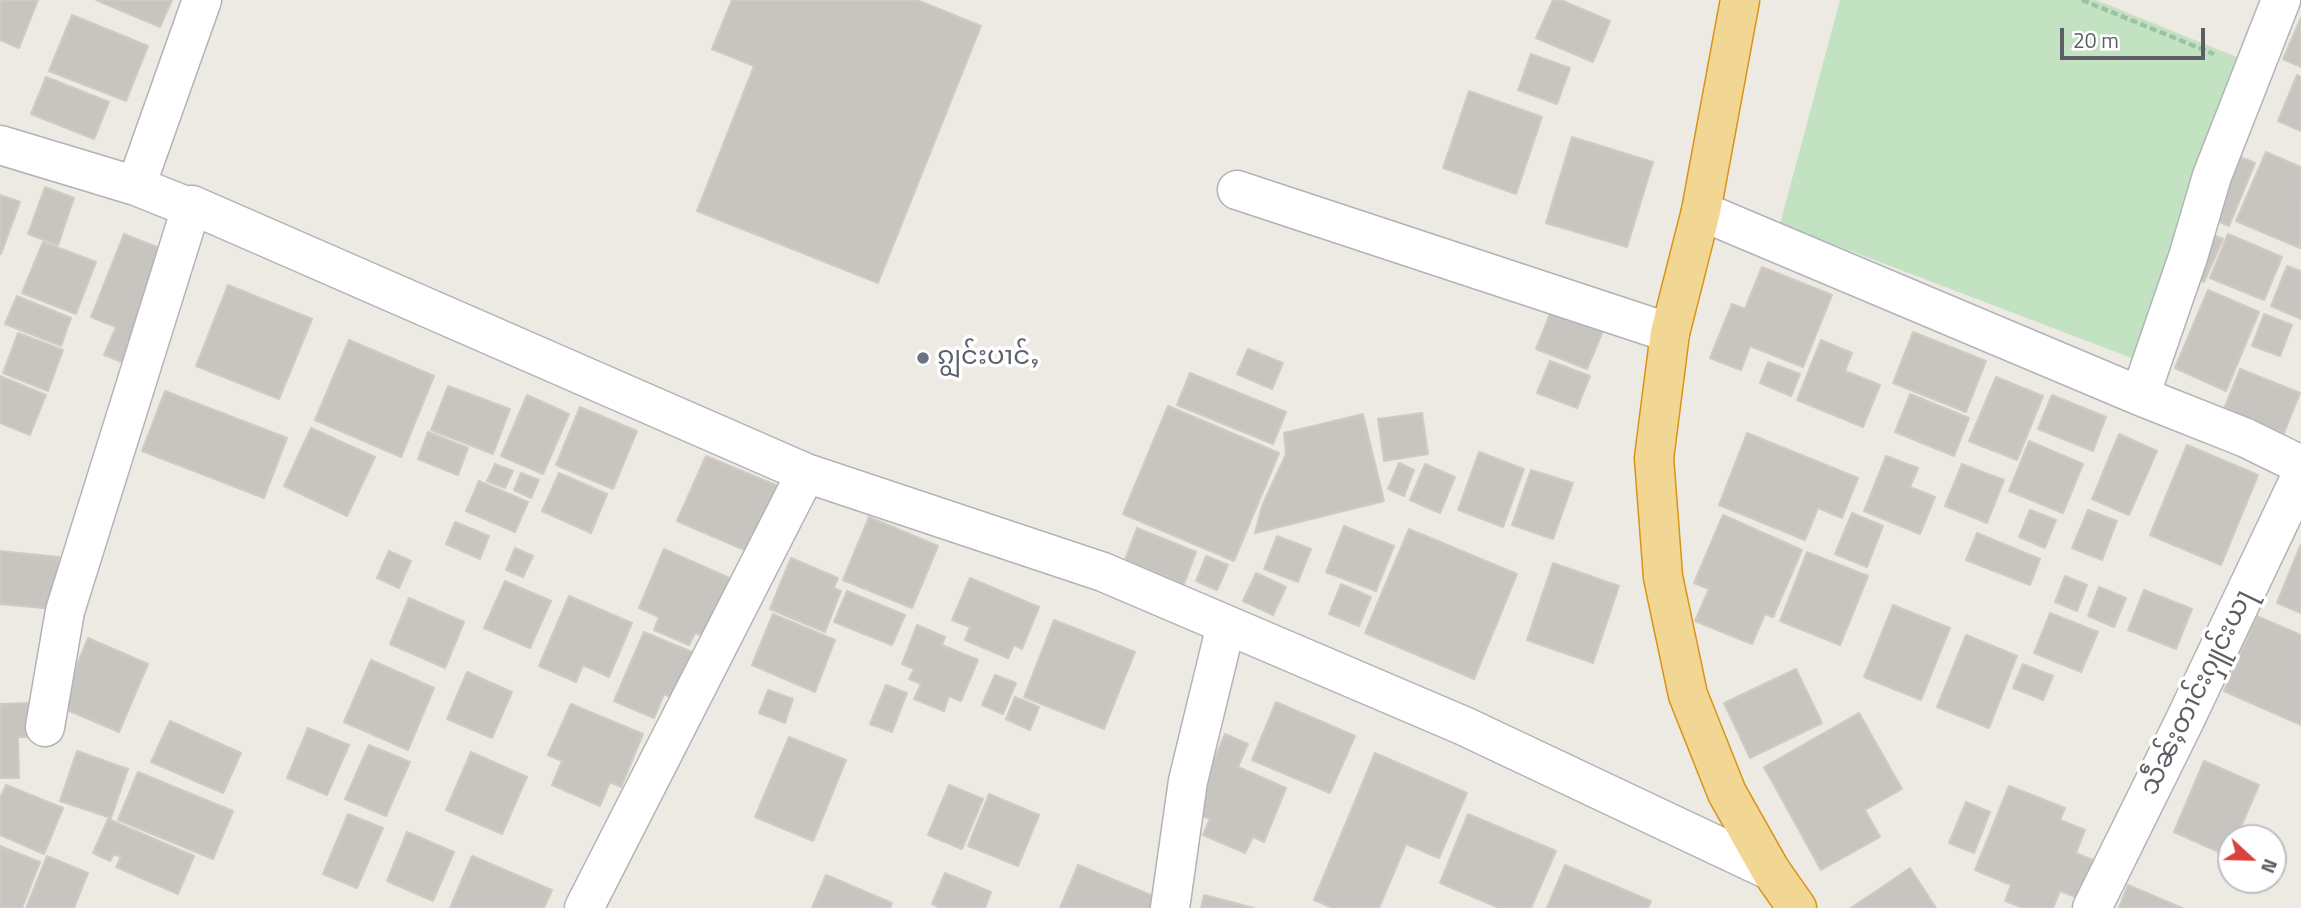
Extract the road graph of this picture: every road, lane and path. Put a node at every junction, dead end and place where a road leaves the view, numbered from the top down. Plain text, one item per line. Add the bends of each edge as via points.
1 (202, 0) edge
2 (1741, 0) edge
3 (2082, 0) edge
4 (2281, 0) edge
5 (2253, 70) junction
6 (0, 145) edge
7 (136, 186) junction
8 (1237, 190) dead end
9 (192, 205) junction
10 (1700, 211) junction
11 (1670, 333) junction
12 (2140, 396) junction
13 (2301, 465) edge
14 (806, 473) junction
15 (2301, 476) edge
16 (1226, 625) junction
17 (44, 727) dead end
18 (1772, 871) junction
19 (584, 908) edge
20 (1170, 908) edge
21 (1797, 908) edge
22 (2092, 908) edge

1 - 7 street
2 - 10 highway
3 - 5 path
4 - 5 street
5 - 12 street
6 - 7 street
7 - 9 street
8 - 11 street
9 - 14 street
9 - 17 street via 65,611
10 - 11 highway
10 - 12 street
11 - 18 highway via 1654,458 1663,577 1688,695 1727,793
12 - 13 street
14 - 16 street via 1103,572
14 - 19 street
15 - 22 street, သဵၼ်ႈတၢင်းႁူင်းယႃ
16 - 18 street via 1464,726
16 - 20 street via 1188,781
18 - 21 highway

